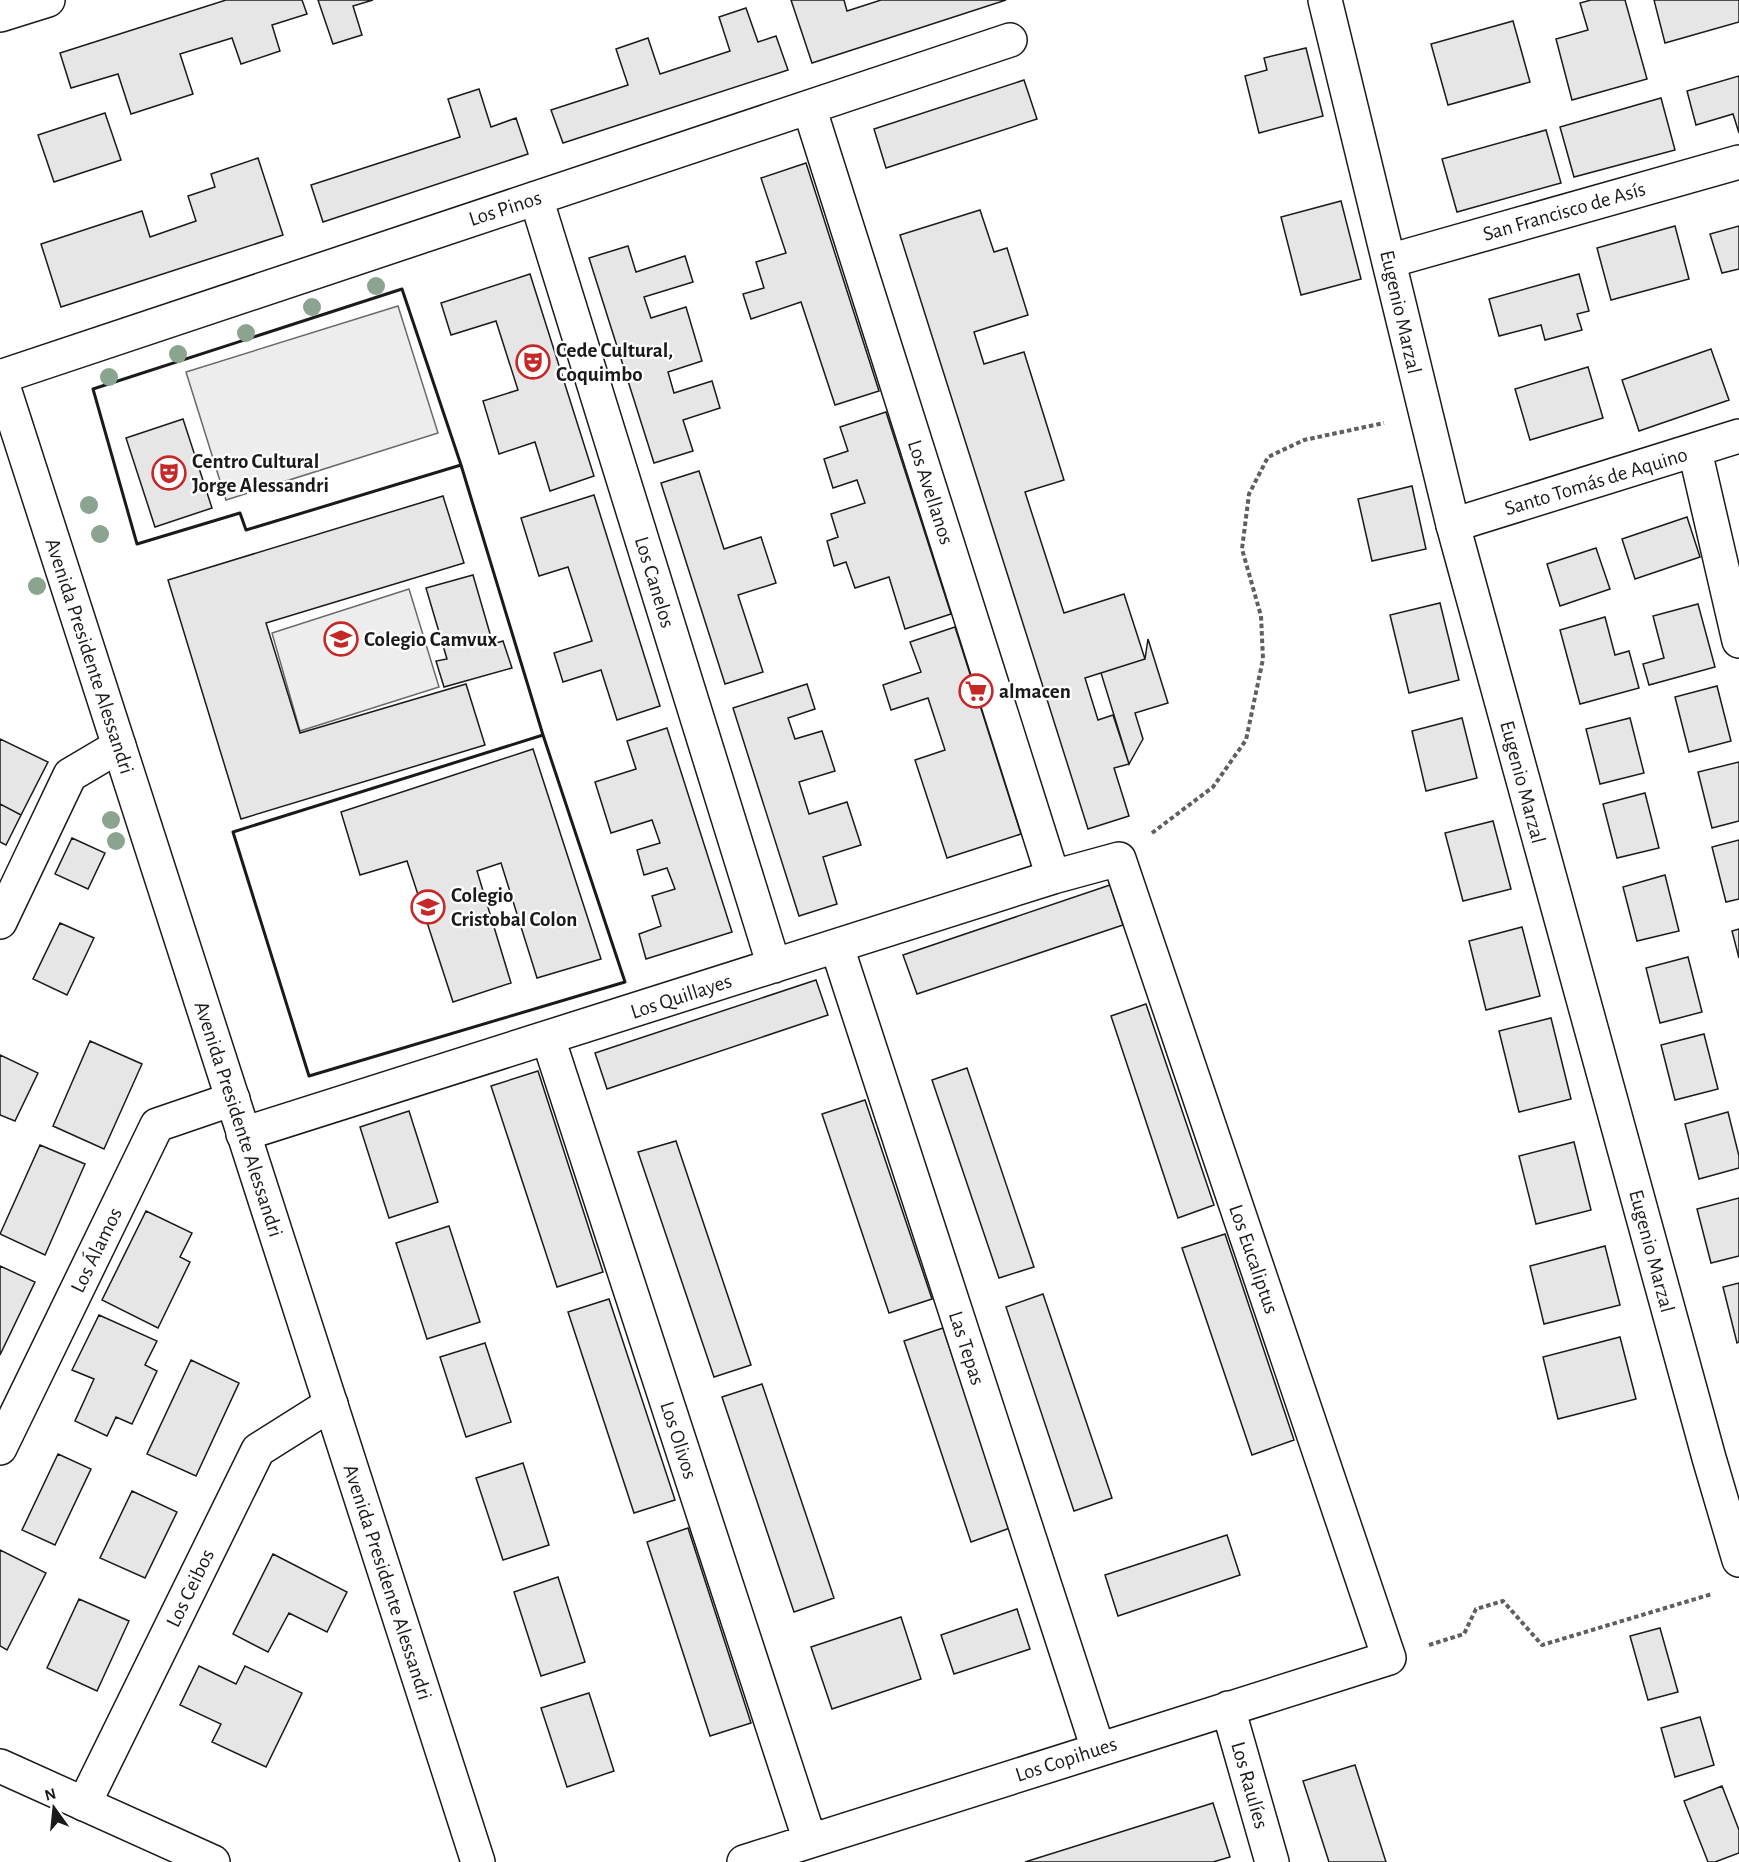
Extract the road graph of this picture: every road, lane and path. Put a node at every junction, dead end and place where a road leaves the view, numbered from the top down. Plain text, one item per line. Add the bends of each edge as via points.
1 (48, 0) edge
2 (1330, 1) edge
3 (0, 15) edge
4 (1010, 40) dead end
5 (809, 107) junction
6 (1739, 162) edge
7 (536, 198) junction
8 (1389, 261) junction
9 (0, 376) edge
10 (1426, 414) junction
11 (8, 431) edge
12 (1739, 436) edge
13 (1695, 451) junction
14 (1453, 525) junction
15 (1739, 641) edge
16 (119, 746) junction
17 (1119, 859) junction
18 (1053, 878) junction
19 (0, 922) edge
20 (837, 946) junction
21 (774, 966) junction
22 (548, 1038) junction
23 (233, 1099) junction
24 (243, 1134) junction
25 (331, 1404) junction
26 (0, 1448) edge
27 (1736, 1540) edge
28 (1717, 1592) dead end
29 (1389, 1658) junction
30 (1228, 1708) junction
31 (1098, 1749) junction
32 (0, 1766) edge
33 (84, 1804) junction
34 (810, 1841) junction
35 (213, 1862) edge
36 (478, 1862) edge
37 (744, 1862) edge
38 (1272, 1862) edge

1 - 3 street
2 - 8 street, Eugenio Marzal
4 - 5 street, Los Pinos
5 - 7 street, Los Pinos
5 - 18 street, Los Avellanos
6 - 8 street, San Francisco de Asís
7 - 9 street, Los Pinos
7 - 21 street, Los Canelos
8 - 10 street, Eugenio Marzal
9 - 11 street, Avenida Presidente Alessandri
10 - 14 street, Eugenio Marzal
10 - 17 path via 1304,440 1268,457 1249,494 1242,549 1261,616 1263,659 1246,740 1212,787
11 - 16 street, Avenida Presidente Alessandri
12 - 13 street, Santo Tomás de Aquino
13 - 14 street, Santo Tomás de Aquino
13 - 15 street
14 - 27 street, Eugenio Marzal
16 - 19 street via 70,775
16 - 23 street, Avenida Presidente Alessandri
17 - 18 street, Los Quillayes
17 - 29 street, Los Eucaliptus
18 - 20 street, Los Quillayes
20 - 21 street, Los Quillayes
20 - 31 street, Las Tepas
21 - 22 street, Los Quillayes
22 - 24 street, Los Quillayes
22 - 34 street, Los Olivos
23 - 24 street, Avenida Presidente Alessandri
23 - 26 street, Los Álamos via 157,1125
24 - 25 street, Avenida Presidente Alessandri
25 - 33 street, Los Ceibos via 258,1450
25 - 36 street, Avenida Presidente Alessandri
28 - 29 path via 1542,1645 1503,1601 1476,1609 1464,1634
29 - 30 street, Los Copihues
30 - 31 street, Los Copihues
30 - 38 street, Los Raulíes
31 - 34 street, Los Copihues
32 - 33 street
33 - 35 street
34 - 37 street, Los Copihues

